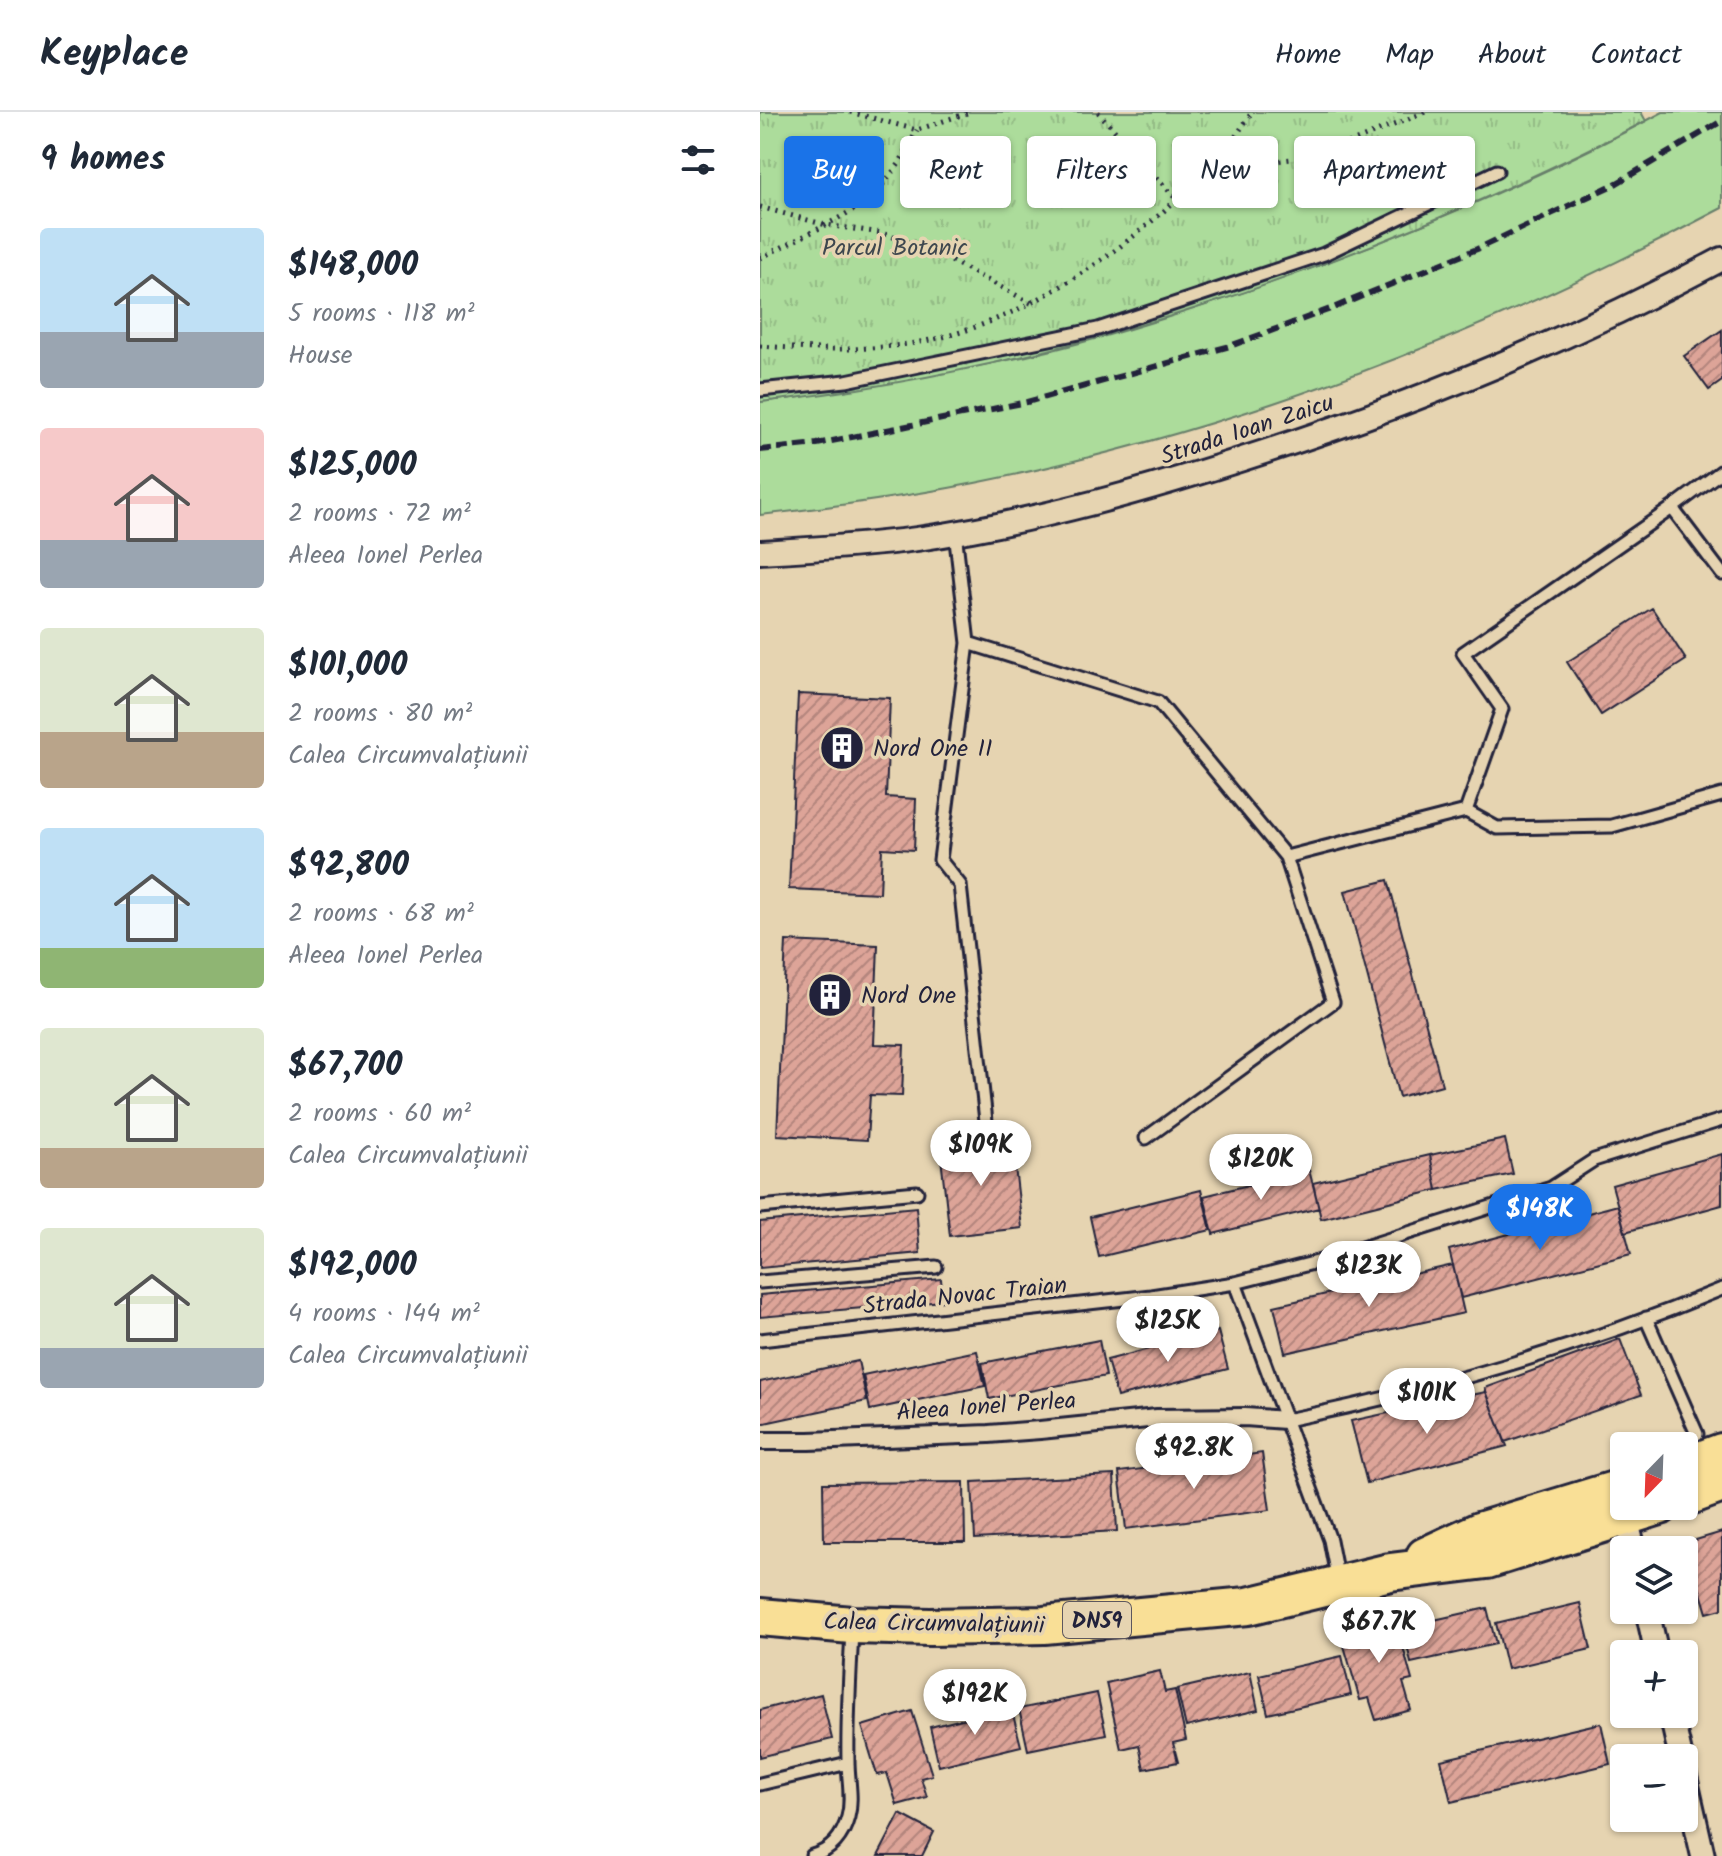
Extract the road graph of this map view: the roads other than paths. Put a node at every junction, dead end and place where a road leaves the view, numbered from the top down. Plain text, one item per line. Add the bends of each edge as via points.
1 (1497, 171) dead end
2 (1722, 259) edge
3 (760, 390) edge
4 (1722, 471) edge
5 (1672, 508) junction
6 (955, 532) junction
7 (760, 552) edge
8 (1722, 574) edge
9 (968, 643) junction
10 (1722, 795) edge
11 (1466, 811) junction
12 (1286, 857) junction
13 (1722, 1120) edge
14 (986, 1121) dead end
15 (1146, 1138) dead end
16 (917, 1192) dead end
17 (760, 1207) edge
18 (936, 1267) dead end
19 (760, 1282) edge
20 (1235, 1283) junction
21 (1722, 1289) edge
22 (1646, 1318) junction
23 (760, 1340) edge
24 (1286, 1420) junction
25 (760, 1441) edge
26 (1701, 1451) edge
27 (1722, 1484) edge
28 (1698, 1493) edge
29 (1610, 1517) edge
30 (1339, 1585) junction
31 (761, 1613) edge
32 (852, 1625) junction
33 (848, 1763) junction
34 (760, 1784) edge
35 (1698, 1832) edge
36 (812, 1856) edge
37 (1703, 1856) edge

1 - 3 lane via 1324,254 1098,329 846,381
2 - 6 street, Strada Ioan Zaicu via 1518,357 1314,436 1142,490
4 - 5 lane
5 - 8 lane
5 - 11 lane via 1463,653 1502,709
6 - 7 street, Strada Ioan Zaicu
6 - 9 lane
9 - 12 lane via 1158,702
9 - 14 lane via 940,860 960,885
10 - 11 lane via 1612,826 1497,828
11 - 12 lane
12 - 15 lane via 1333,1002
13 - 20 lane, Strada Novac Traian via 1594,1160 1551,1188
16 - 17 lane
18 - 19 lane
20 - 23 lane, Strada Novac Traian
20 - 24 lane
21 - 22 lane, Aleea Ionel Perlea
22 - 24 lane, Aleea Ionel Perlea via 1441,1384
22 - 26 lane
24 - 25 street, Aleea Ionel Perlea via 1157,1418 989,1434
24 - 30 lane via 1330,1540
27 - 28 main road
29 - 30 main road, Calea Circumvalațiunii / DN59 via 1487,1560 1390,1572
30 - 32 main road, Calea Circumvalațiunii / DN59 via 1248,1606 1044,1625
31 - 32 main road, Calea Circumvalațiunii / DN59
32 - 33 lane
33 - 34 lane
33 - 36 lane via 849,1813 840,1838
35 - 37 street

